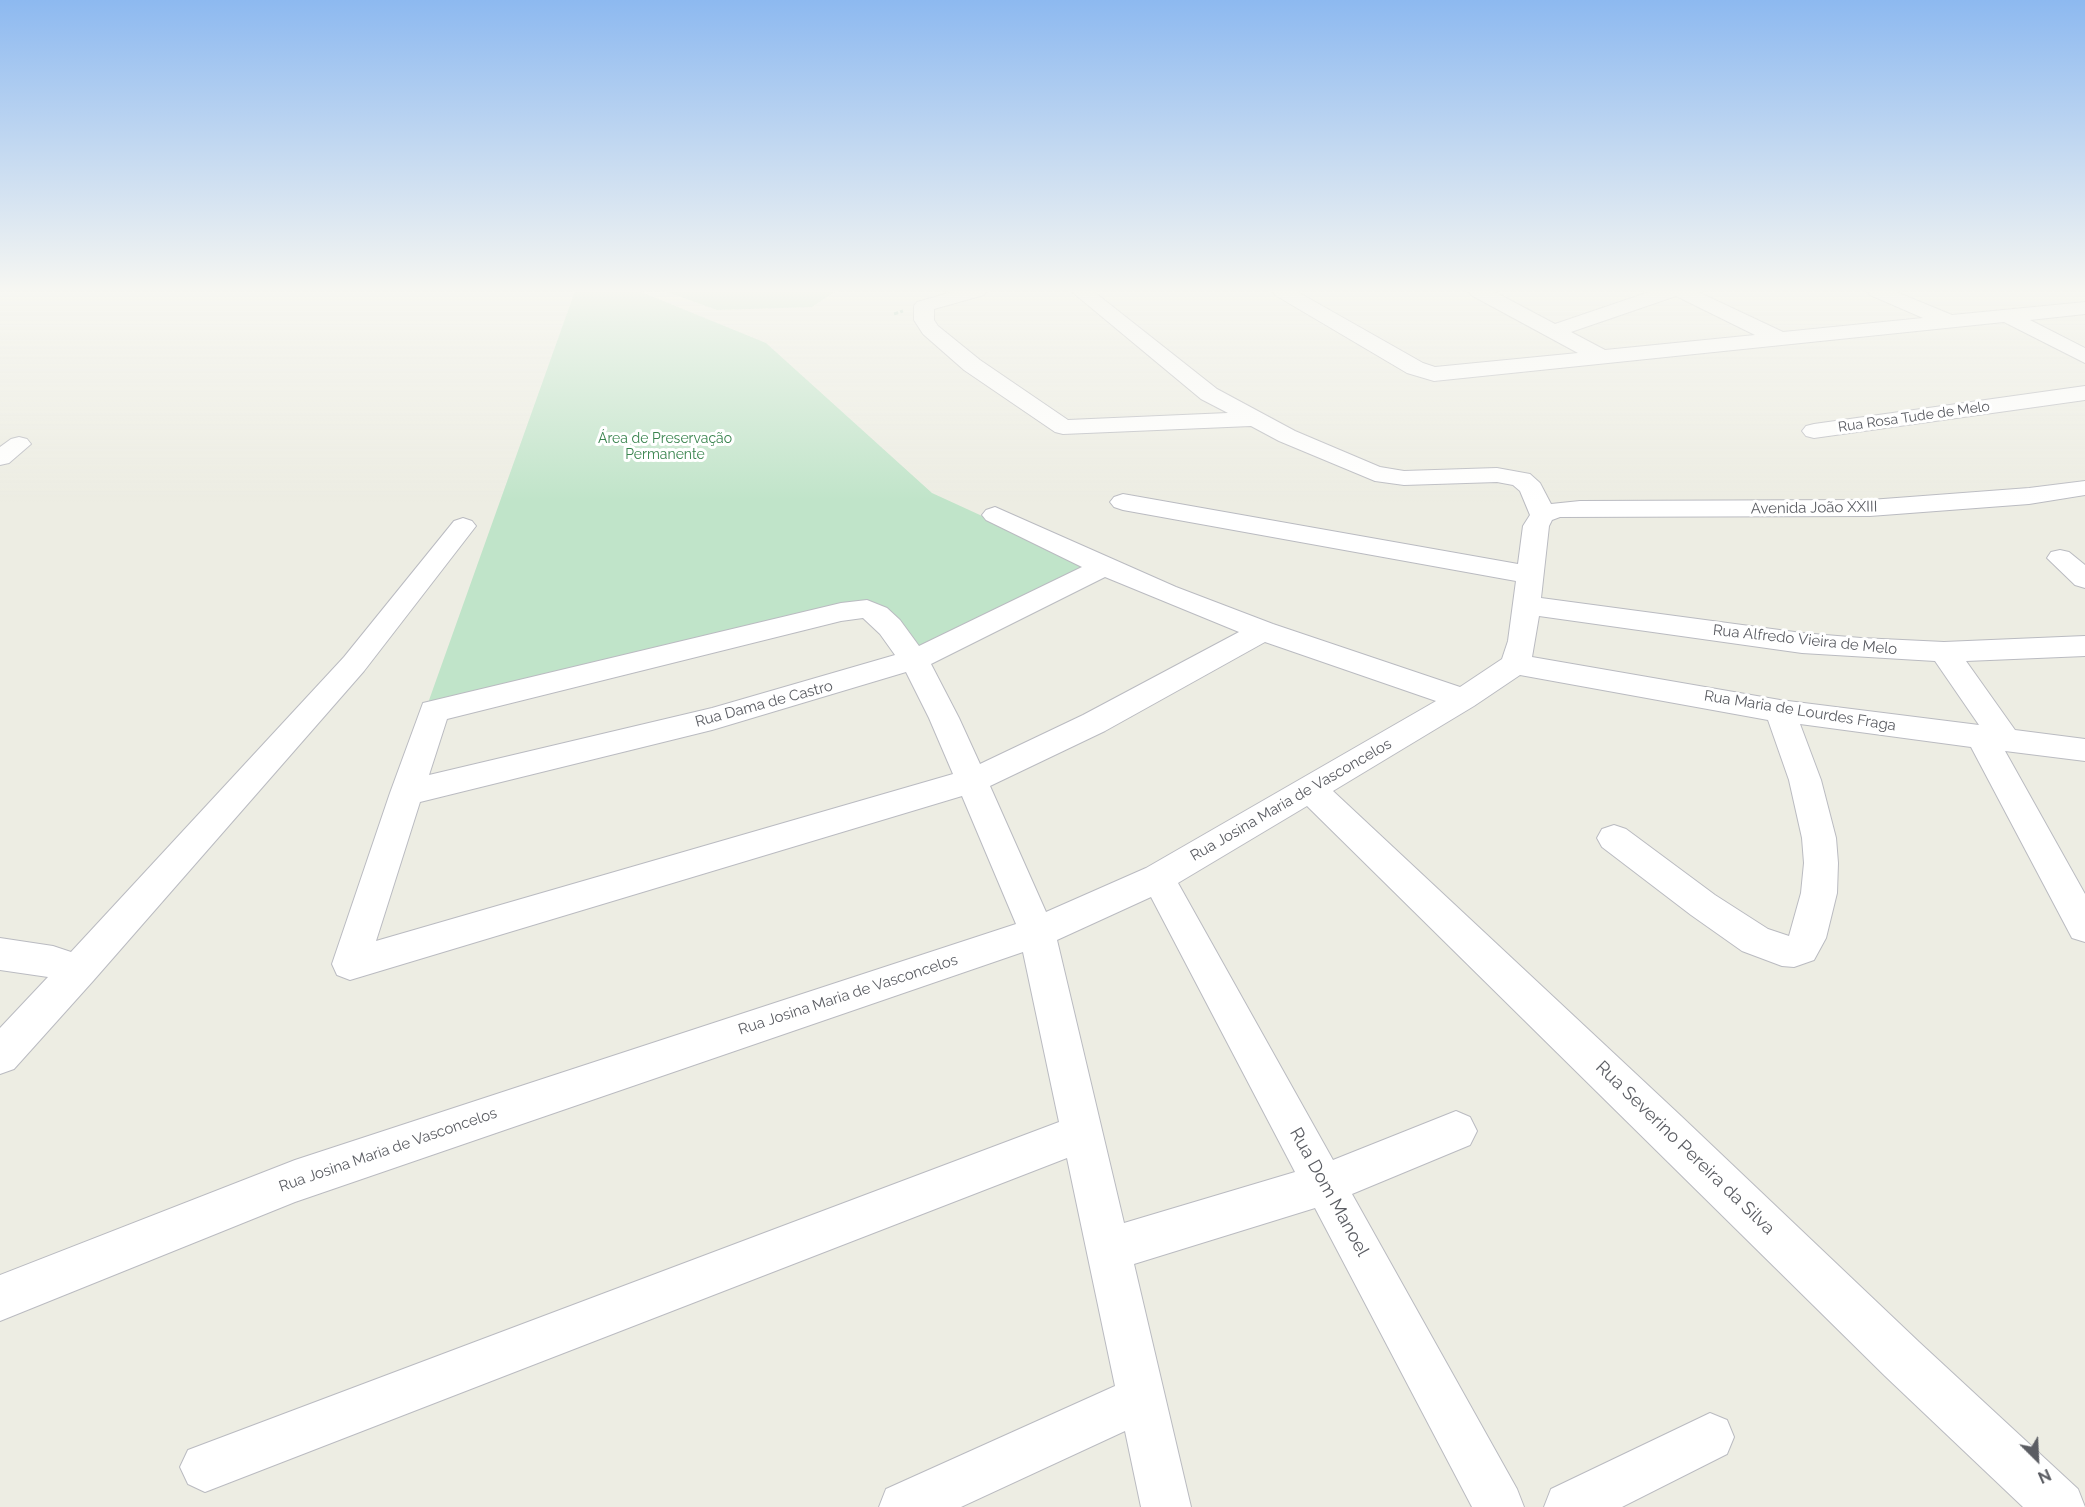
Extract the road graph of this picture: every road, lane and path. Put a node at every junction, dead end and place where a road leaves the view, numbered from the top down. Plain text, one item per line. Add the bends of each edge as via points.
1 (967, 361) edge
2 (1168, 361) edge
3 (1403, 361) edge
4 (1555, 361) edge
5 (2085, 393) edge
6 (1254, 419) junction
7 (1814, 431) dead end
8 (20, 444) dead end
9 (0, 458) edge
10 (2085, 488) edge
11 (1123, 502) dead end
12 (1543, 514) junction
13 (995, 515) dead end
14 (463, 526) dead end
15 (2060, 558) dead end
16 (1104, 567) junction
17 (1530, 575) junction
18 (2085, 579) edge
19 (1526, 605) junction
20 (1263, 631) junction
21 (2085, 646) edge
22 (1944, 652) junction
23 (914, 660) junction
24 (1515, 664) junction
25 (1463, 699) junction
26 (1780, 711) junction
27 (2085, 734) edge
28 (1994, 739) junction
29 (2040, 744) junction
30 (2085, 750) edge
31 (971, 781) junction
32 (1310, 789) junction
33 (406, 793) junction
34 (1614, 838) dead end
35 (1158, 878) junction
36 (2085, 927) edge
37 (1037, 932) junction
38 (0, 954) edge
39 (80, 970) junction
40 (0, 1056) edge
41 (1456, 1131) dead end
42 (1082, 1133) junction
43 (1326, 1184) junction
44 (1107, 1250) junction
45 (0, 1298) edge
46 (1142, 1399) junction
47 (1710, 1437) dead end
48 (205, 1467) dead end
49 (904, 1507) edge
50 (1166, 1507) edge
51 (1499, 1507) edge
52 (1569, 1507) edge
53 (2060, 1507) edge

1 - 6 street via 1063,427
2 - 6 street via 1209,394
3 - 4 street via 1424,372 1448,374
5 - 7 street, Rua Rosa Tude de Melo
6 - 12 street via 1374,474 1404,478 1497,475 1521,479 1531,488
8 - 9 street
10 - 12 street, Avenida João XXIII via 1870,508 1580,509
11 - 17 street
12 - 17 street via 1536,526
13 - 16 street
14 - 39 street via 354,664
15 - 18 street
16 - 20 street
16 - 23 street, Rua Dama de Castro
17 - 19 street
19 - 22 street, Rua Alfredo Vieira de Melo via 1802,643
19 - 24 street
20 - 25 street
20 - 31 street via 1094,723
21 - 22 street, Rua Alfredo Vieira de Melo
22 - 28 street
23 - 31 street
23 - 33 street, Rua Dama de Castro via 712,719
23 - 33 street via 877,614 867,609 856,610 434,711
24 - 25 street, Rua Josina Maria de Vasconcelos
24 - 26 street, Rua Maria de Lourdes Fraga
25 - 32 street, Rua Josina Maria de Vasconcelos
26 - 28 street, Rua Maria de Lourdes Fraga
26 - 34 street via 1805,780 1819,846 1819,893 1802,949 1782,951 1755,940
27 - 29 street
28 - 29 street, Rua Maria de Lourdes Fraga
28 - 36 street
29 - 30 street, Rua Maria de Lourdes Fraga
31 - 33 street via 350,964
31 - 37 street
32 - 35 street, Rua Josina Maria de Vasconcelos
32 - 53 street, Rua Severino Pereira da Silva
35 - 37 street, Rua Josina Maria de Vasconcelos
35 - 43 street, Rua Dom Manoel
37 - 42 street
37 - 45 street, Rua Josina Maria de Vasconcelos via 295,1181
38 - 39 street
39 - 40 street
41 - 43 street
42 - 44 street
42 - 48 street
43 - 44 street
43 - 51 street, Rua Dom Manoel
44 - 46 street
46 - 49 street
46 - 50 street
47 - 52 street

